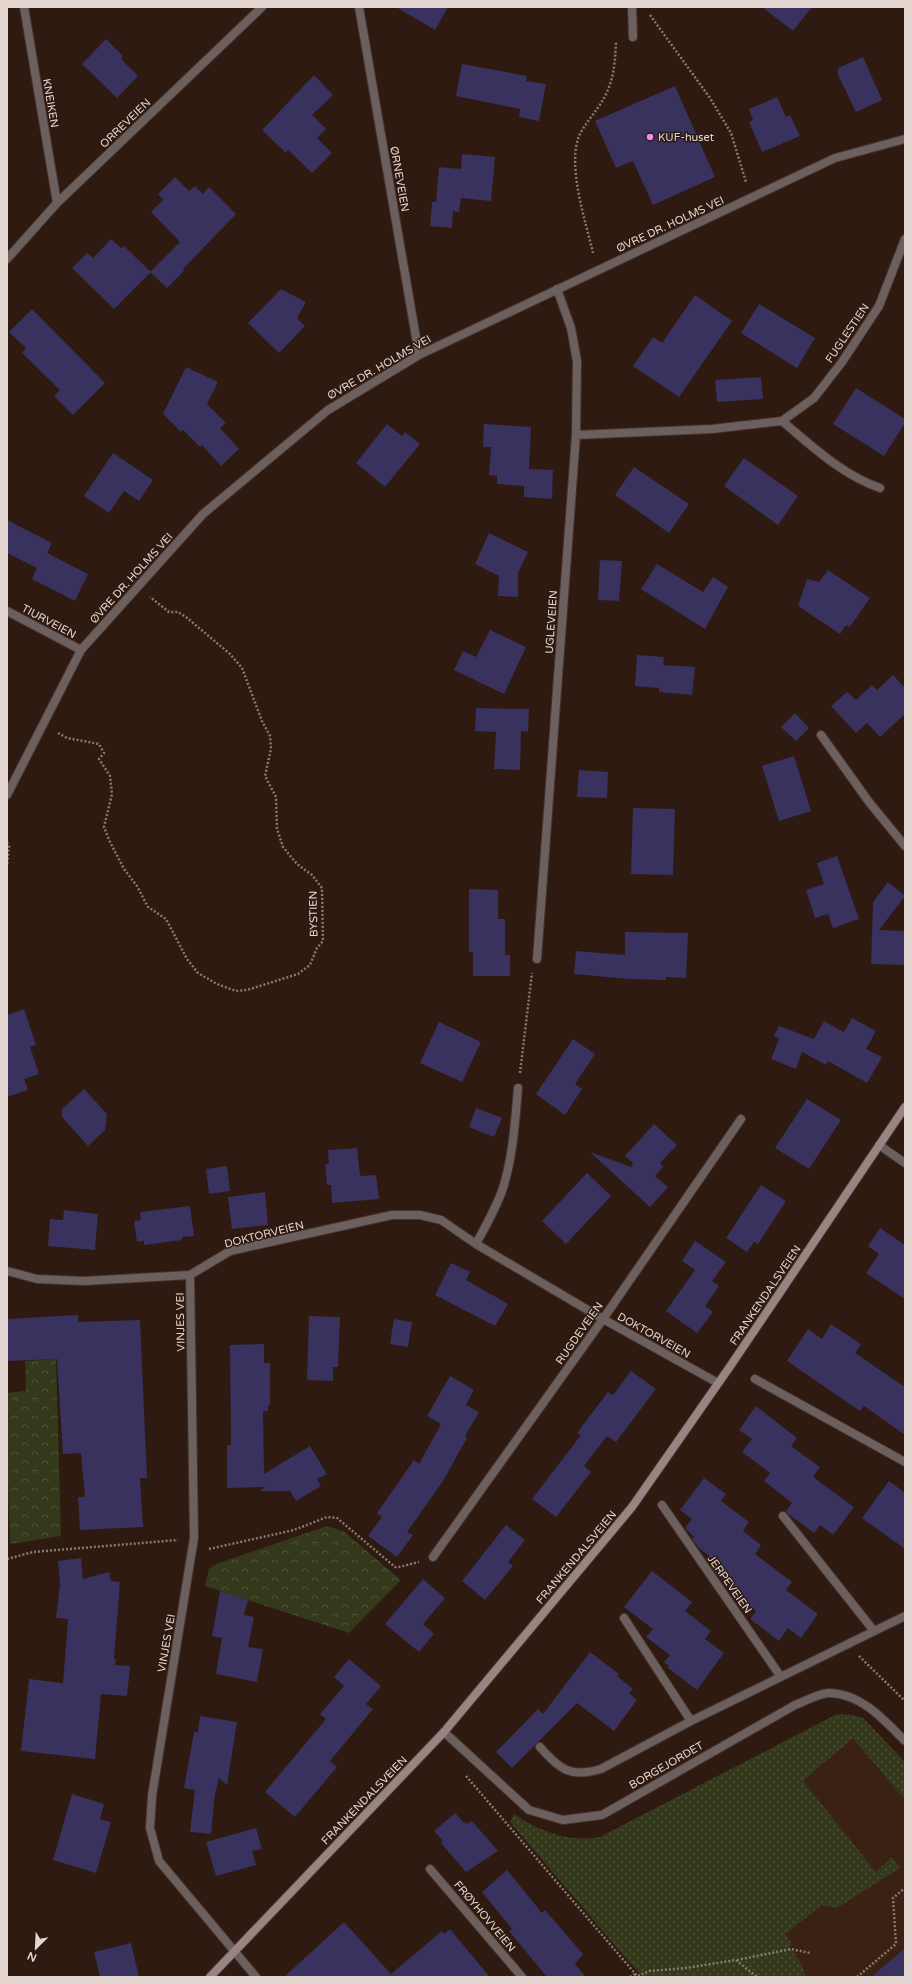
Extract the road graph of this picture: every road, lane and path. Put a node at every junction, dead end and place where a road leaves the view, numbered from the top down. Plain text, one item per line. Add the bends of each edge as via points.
1 (24, 7) edge
2 (262, 7) edge
3 (359, 7) edge
4 (632, 7) edge
5 (650, 15) dead end
6 (633, 37) dead end
7 (616, 40) dead end
8 (905, 139) edge
9 (746, 182) dead end
10 (57, 203) junction
11 (905, 239) edge
12 (593, 253) dead end
13 (7, 259) edge
14 (558, 289) junction
15 (419, 355) junction
16 (782, 421) junction
17 (576, 435) junction
18 (880, 488) dead end
19 (138, 586) junction
20 (7, 611) edge
21 (81, 650) junction
22 (43, 724) junction
23 (821, 735) dead end
24 (7, 795) edge
25 (7, 842) edge
26 (905, 846) edge
27 (7, 866) edge
28 (538, 959) joint
29 (518, 1088) joint
30 (905, 1107) edge
31 (741, 1119) dead end
32 (879, 1145) junction
33 (905, 1163) edge
34 (476, 1244) junction
35 (7, 1271) edge
36 (190, 1275) junction
37 (603, 1319) junction
38 (755, 1379) dead end
39 (718, 1384) junction
40 (905, 1462) edge
41 (662, 1505) dead end
42 (783, 1516) dead end
43 (194, 1538) junction
44 (193, 1552) junction
45 (433, 1557) joint
46 (7, 1559) edge
47 (905, 1616) edge
48 (624, 1618) dead end
49 (874, 1631) junction
50 (848, 1644) junction
51 (781, 1677) junction
52 (905, 1701) edge
53 (691, 1721) junction
54 (444, 1732) junction
55 (905, 1740) edge
56 (540, 1747) dead end
57 (461, 1771) dead end
58 (430, 1869) dead end
59 (905, 1888) edge
60 (234, 1953) junction
61 (810, 1953) dead end
62 (736, 1960) junction
63 (637, 1976) edge
64 (210, 1977) edge
65 (256, 1977) edge
66 (522, 1977) edge
67 (630, 1977) edge
68 (757, 1977) edge
69 (857, 1977) edge

1 - 10 street, KNEIKEN
2 - 10 street, ORREVEIEN
3 - 15 street, ØRNEVEIEN
4 - 6 street
5 - 9 path via 710,98 731,133
7 - 12 path via 615,66 611,82 604,98 579,136 576,152 578,187
8 - 14 street, ØVRE DR. HOLMS VEI via 836,158
10 - 13 street, ORREVEIEN
11 - 16 street, FUGLESTIEN via 879,306 842,362 814,398
14 - 15 street, ØVRE DR. HOLMS VEI
14 - 17 street, UGLEVEIEN via 571,328 577,361
15 - 19 street, ØVRE DR. HOLMS VEI via 328,410 202,514
16 - 17 street, FUGLESTIEN via 712,429
16 - 18 street via 862,482
17 - 28 street, UGLEVEIEN
19 - 21 street, ØVRE DR. HOLMS VEI
19 - 22 path, BYSTIEN via 169,612 178,612 194,622 242,668 270,736 271,748 265,776 276,797 277,829 283,846 322,888 323,941 310,965 298,974 236,991 198,973 187,959 166,919 148,907 109,840 104,827 112,794 110,776 99,759 104,753 102,747 99,744 67,738
20 - 21 street, TIURVEIEN
21 - 22 street, ØVRE DR. HOLMS VEI
22 - 24 street, ØVRE DR. HOLMS VEI
23 - 26 street via 869,802
25 - 27 path
28 - 29 path via 531,981
29 - 34 street via 508,1169 502,1192
30 - 32 main road, FRANKENDALSVEIEN
31 - 37 street, RUGDEVEIEN
32 - 33 street
32 - 39 main road, FRANKENDALSVEIEN
34 - 36 street, DOKTORVEIEN via 441,1220 420,1215 392,1215 230,1252
34 - 37 street, DOKTORVEIEN
35 - 36 street, DOKTORVEIEN via 38,1278 84,1281
36 - 43 street, VINJES VEI
37 - 39 street, DOKTORVEIEN
37 - 45 street, RUGDEVEIEN
38 - 40 street
39 - 54 main road, FRANKENDALSVEIEN via 632,1507
41 - 51 street, JERPEVEIEN
42 - 49 street
43 - 44 street, VINJES VEI
43 - 46 path via 33,1552
44 - 45 path via 294,1530 327,1516 337,1518 395,1566 410,1565
44 - 60 street, VINJES VEI via 152,1796 150,1828 159,1861
47 - 49 street
48 - 53 street
49 - 50 street
50 - 51 street
50 - 52 path
51 - 53 street
53 - 56 street via 601,1769 586,1773 572,1772 558,1766
54 - 55 street, BORGEJORDET via 529,1810 564,1820 602,1814 795,1705 829,1692 849,1697 872,1708
54 - 60 main road, FRANKENDALSVEIEN
57 - 63 path
58 - 66 street, FRØYHOVVEIEN
59 - 69 path via 893,1898 896,1944
60 - 64 main road, FRANKENDALSVEIEN
60 - 65 street, VINJES VEI
61 - 62 path via 792,1949
62 - 63 path via 649,1971
62 - 68 path
63 - 67 path

